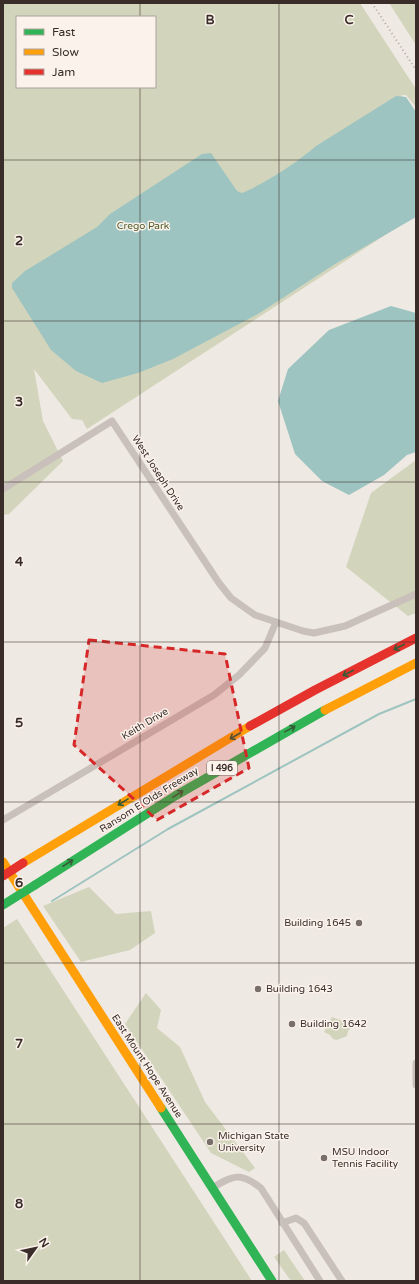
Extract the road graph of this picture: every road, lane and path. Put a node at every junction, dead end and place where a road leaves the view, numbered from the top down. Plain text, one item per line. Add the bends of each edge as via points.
1 (3, 489) edge
2 (416, 594) edge
3 (276, 622) junction
4 (416, 638) edge
5 (416, 663) edge
6 (3, 820) edge
7 (3, 862) edge
8 (3, 876) edge
9 (3, 905) edge
10 (416, 1063) edge
11 (416, 1085) edge
12 (212, 1188) junction
13 (282, 1223) junction
14 (272, 1281) edge
15 (320, 1281) edge
16 (342, 1281) edge

1 - 3 street, West Joseph Drive via 112,421 231,598 255,615
2 - 3 street via 328,631 314,633
3 - 6 street, Keith Drive via 265,648 239,675 214,695
4 -> 8 main road, Ransom E Olds Freeway / I 496, bridge via 282,709 169,774
9 -> 5 main road, Ransom E Olds Freeway / I 496, bridge via 146,813 263,744 347,697
7 - 12 main road, East Mount Hope Avenue
10 - 11 street
12 - 13 street via 238,1176 251,1181 261,1188
12 - 14 main road, East Mount Hope Avenue
13 - 15 street
13 - 16 street via 296,1218 304,1222

